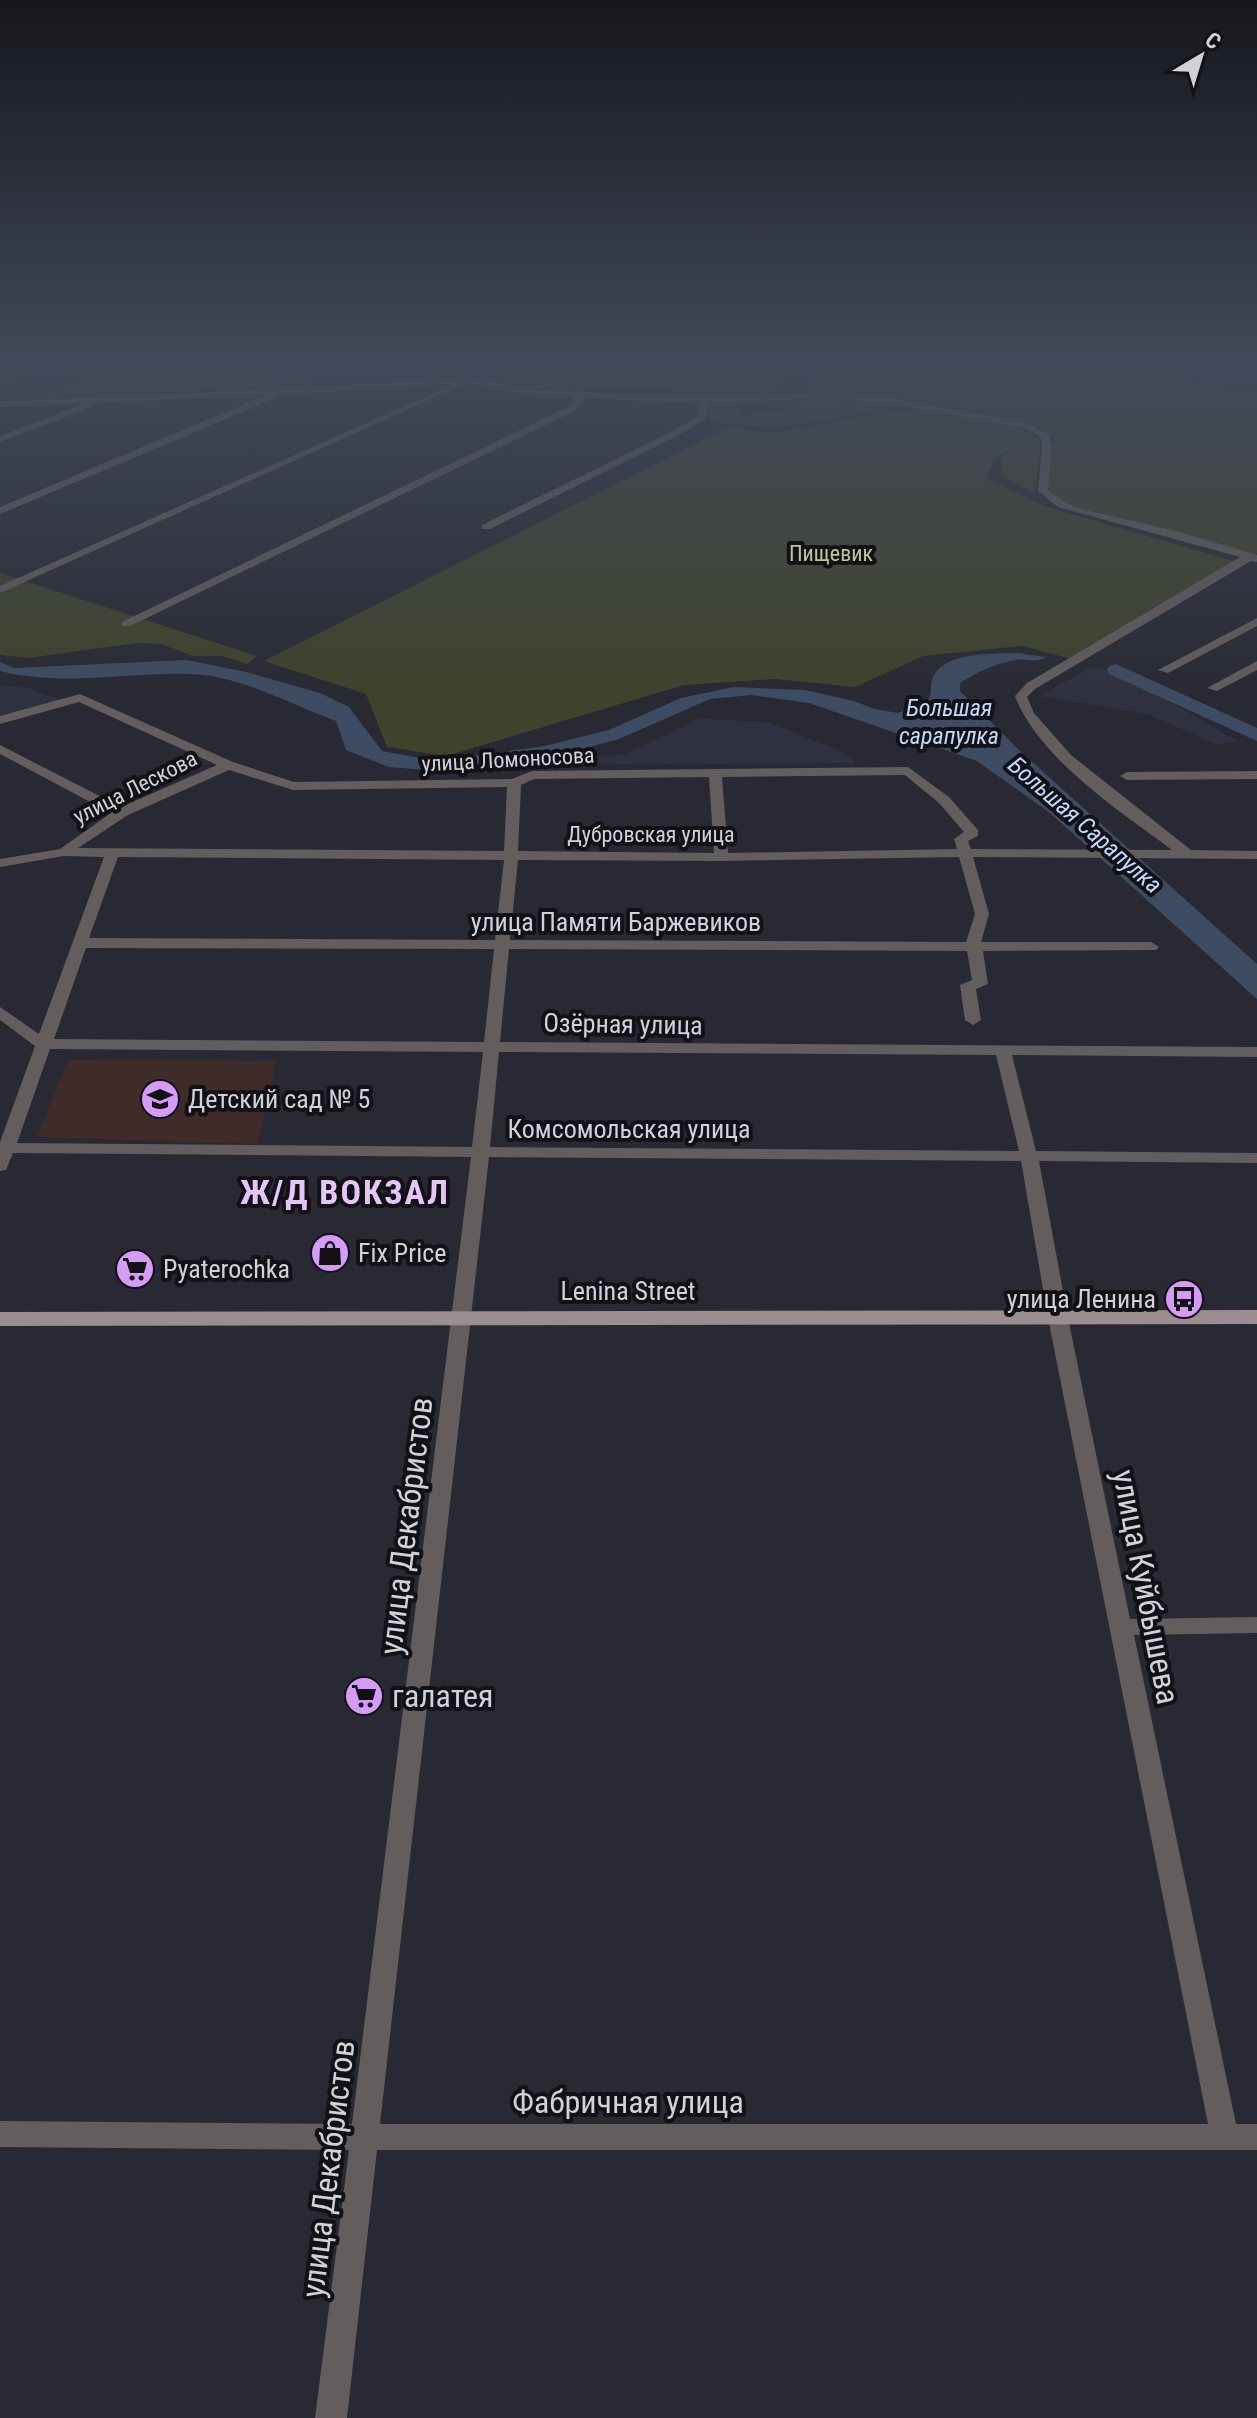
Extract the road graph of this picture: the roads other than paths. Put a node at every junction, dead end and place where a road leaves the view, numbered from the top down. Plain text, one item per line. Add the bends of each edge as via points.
1 (91, 473) edge
2 (261, 473) edge
3 (440, 473) edge
4 (595, 473) edge
5 (1045, 473) edge
6 (0, 511) edge
7 (486, 527) dead end
8 (1252, 558) edge
9 (1, 590) edge
10 (1257, 621) edge
11 (126, 624) dead end
12 (1257, 665) edge
13 (1164, 670) dead end
14 (1213, 688) dead end
15 (0, 720) edge
16 (0, 749) edge
17 (228, 765) junction
18 (715, 773) junction
19 (1257, 775) edge
20 (1127, 776) dead end
21 (514, 783) junction
22 (122, 813) junction
23 (64, 852) junction
24 (113, 852) junction
25 (964, 853) junction
26 (512, 855) junction
27 (1188, 855) junction
28 (1257, 855) edge
29 (721, 857) junction
30 (0, 863) edge
31 (81, 943) junction
32 (503, 945) junction
33 (974, 946) junction
34 (1151, 947) dead end
35 (0, 1012) edge
36 (973, 1020) dead end
37 (42, 1044) junction
38 (490, 1049) junction
39 (1003, 1052) junction
40 (1257, 1052) edge
41 (4, 1148) edge
42 (479, 1154) junction
43 (1029, 1157) junction
44 (1257, 1158) edge
45 (0, 1166) edge
46 (1257, 1317) edge
47 (1058, 1318) junction
48 (0, 1319) edge
49 (463, 1319) junction
50 (1257, 1625) edge
51 (1121, 1627) junction
52 (0, 2134) edge
53 (1224, 2135) junction
54 (363, 2137) junction
55 (1257, 2137) edge
56 (331, 2418) edge

1 - 6 street
2 - 9 street
3 - 11 street
4 - 7 street
5 - 8 street via 1043,491 1062,505
8 - 27 street via 1021,696 1024,710 1045,736 1130,813
10 - 13 street
12 - 14 street
15 - 17 street, улица Ломоносова via 80,698
16 - 22 street
17 - 21 street, улица Ломоносова via 293,786
17 - 22 street, улица Лескова
18 - 21 street, улица Ломоносова via 532,775
18 - 25 street, улица Ломоносова via 908,771 973,833 961,839
18 - 29 street
19 - 20 street
21 - 26 street, улица Декабристов
22 - 23 street, улица Лескова
23 - 24 street, Дубровская улица
23 - 30 street, Дубровская улица
24 - 26 street, Дубровская улица
24 - 31 street
25 - 27 street, Дубровская улица
25 - 29 street, Дубровская улица
25 - 33 street via 982,914
26 - 29 street, Дубровская улица
26 - 32 street, улица Декабристов
27 - 28 street, Дубровская улица
31 - 32 street, улица Памяти Баржевиков
31 - 37 street
32 - 33 street, улица Памяти Баржевиков
32 - 38 street, улица Декабристов
33 - 34 street, улица Памяти Баржевиков
33 - 36 street via 980,984 968,985
35 - 37 street
37 - 38 street, Озёрная улица
37 - 41 street
38 - 39 street, Озёрная улица
38 - 42 street, улица Декабристов
39 - 40 street, Озёрная улица
39 - 43 street, улица Куйбышева
41 - 42 street, Комсомольская улица
41 - 45 street
42 - 43 street, Комсомольская улица
42 - 49 street, улица Декабристов
43 - 44 street, Комсомольская улица
43 - 47 street, улица Куйбышева
46 - 47 main road, Lenina Street
47 - 49 main road, Lenina Street
47 - 51 street, улица Куйбышева
48 - 49 main road, Lenina Street
49 - 54 street, улица Декабристов
50 - 51 street
51 - 53 street, улица Куйбышева
52 - 54 street, Фабричная улица
53 - 54 street, Фабричная улица
53 - 55 street, Фабричная улица
54 - 56 street, улица Декабристов

